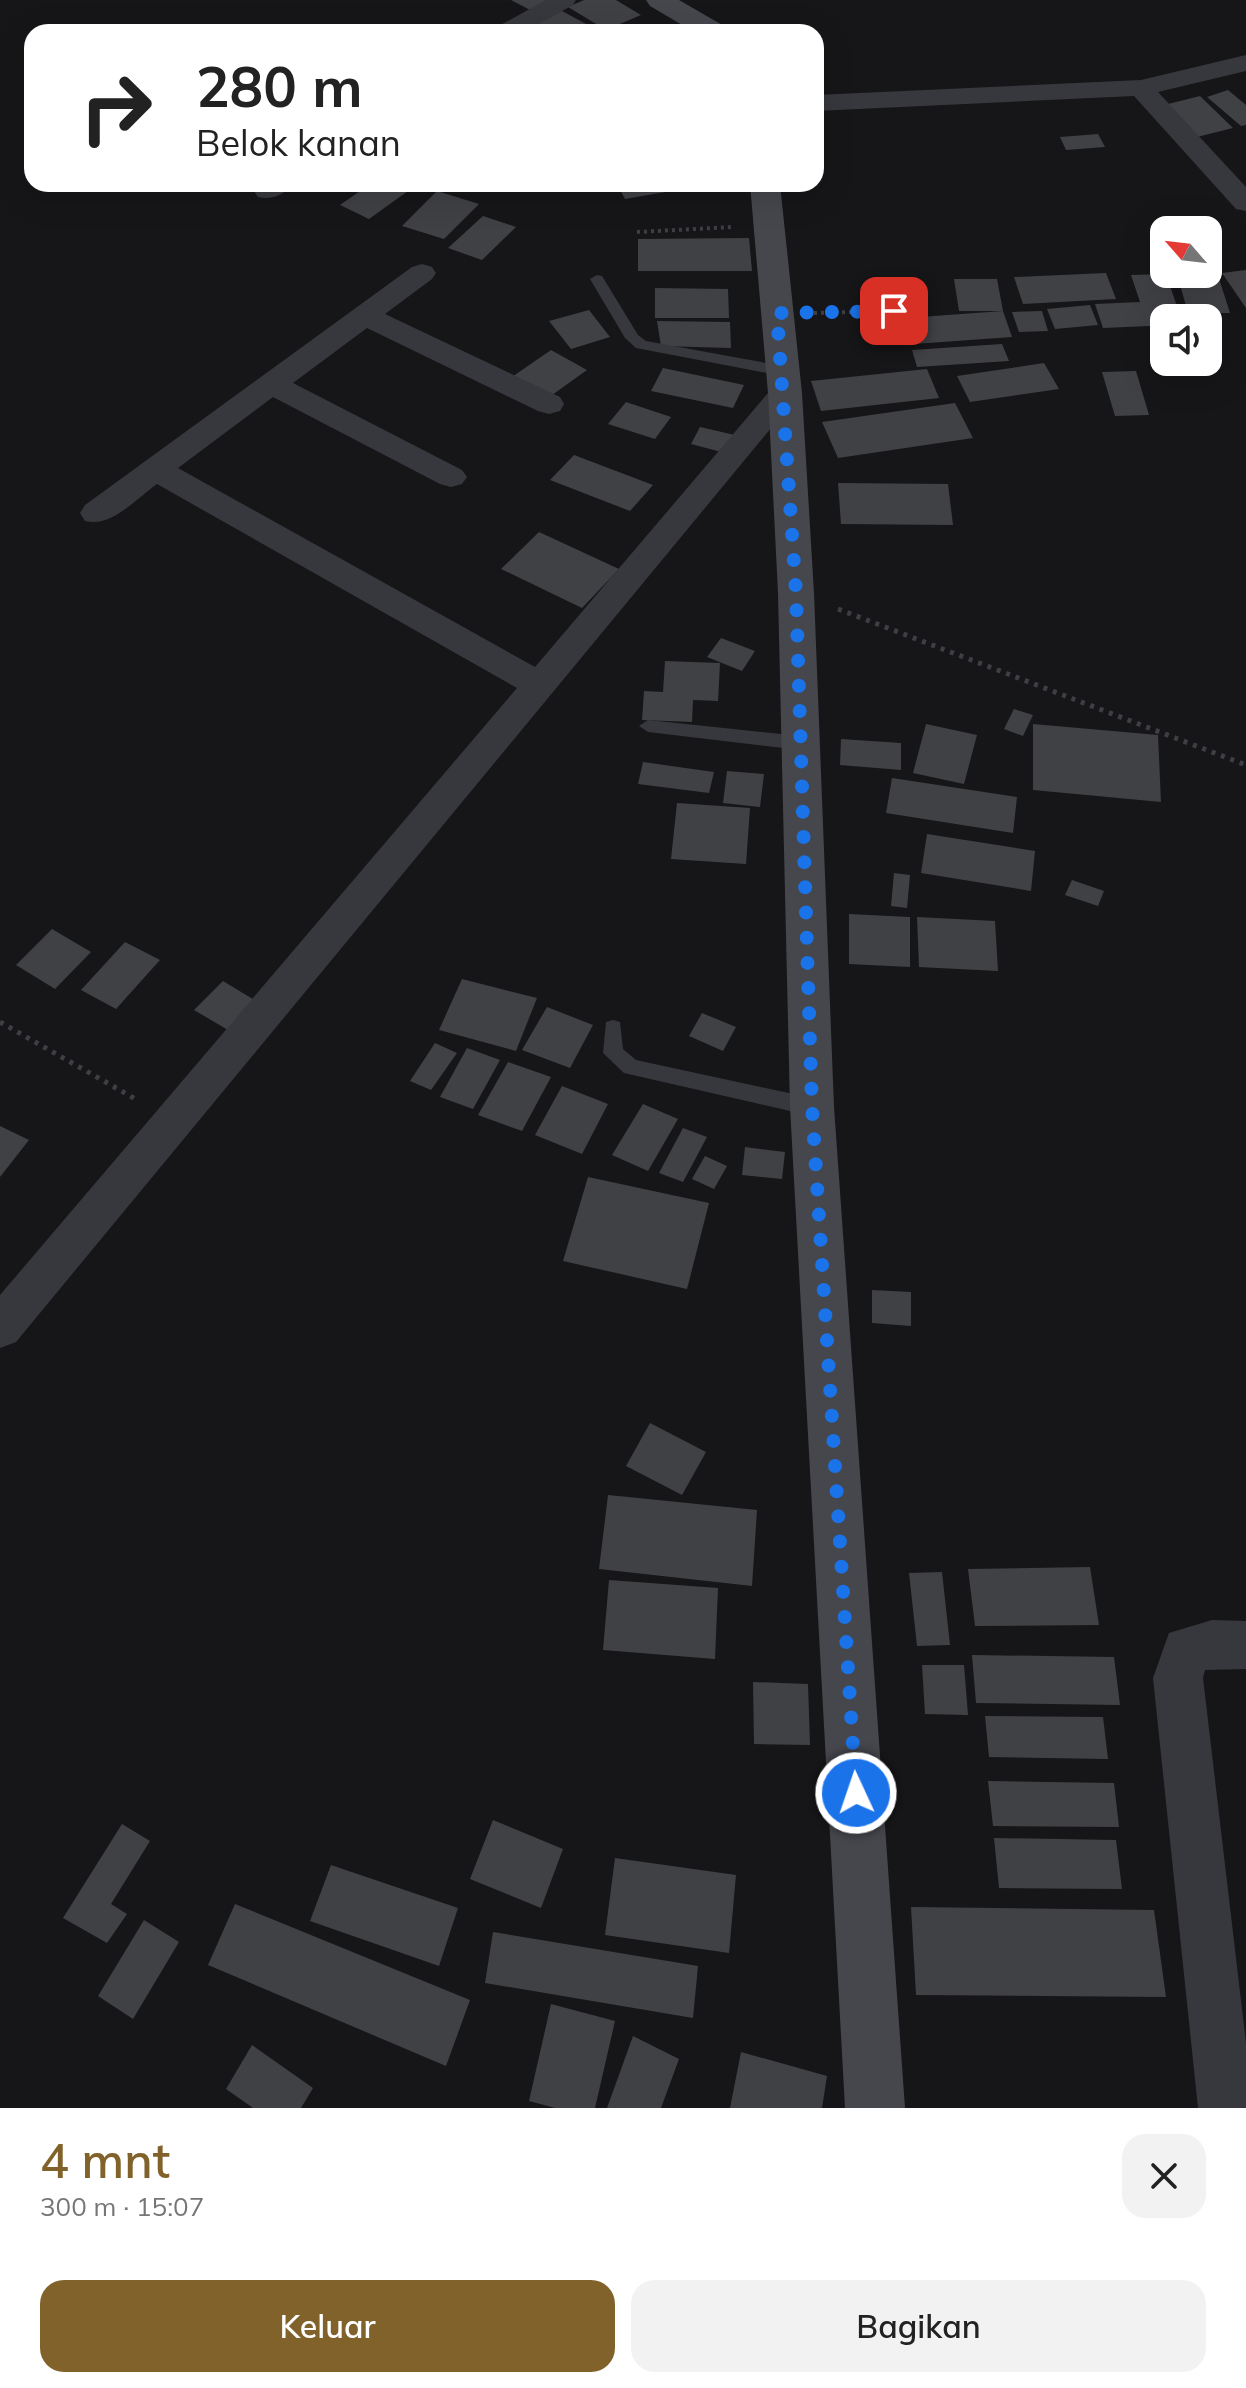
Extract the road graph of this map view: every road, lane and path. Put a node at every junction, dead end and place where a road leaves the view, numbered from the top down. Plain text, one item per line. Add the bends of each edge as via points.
1 (564, 0) edge
2 (660, 0) edge
3 (520, 24) edge
4 (700, 24) edge
5 (1246, 63) edge
6 (1141, 88) junction
7 (824, 103) edge
8 (766, 192) edge
9 (1246, 203) edge
10 (769, 228) junction
11 (637, 232) dead end
12 (422, 273) dead end
13 (597, 279) dead end
14 (894, 311) dead end
15 (777, 313) junction
16 (364, 315) junction
17 (784, 382) junction
18 (271, 384) junction
19 (549, 404) dead end
20 (156, 470) junction
21 (451, 477) dead end
22 (96, 513) dead end
23 (796, 593) junction
24 (540, 685) junction
25 (648, 726) dead end
26 (800, 743) junction
27 (1246, 765) edge
28 (0, 1022) edge
29 (613, 1028) dead end
30 (812, 1107) junction
31 (174, 1121) junction
32 (0, 1328) edge
33 (1246, 1645) edge
34 (875, 2108) edge
35 (1226, 2108) edge

1 - 3 street
2 - 4 main road
5 - 6 street
6 - 7 street
6 - 9 street
8 - 10 main road
10 - 11 path
10 - 15 main road
12 - 16 street
13 - 17 lane via 641,345
14 - 15 path
15 - 17 main road
16 - 18 street
16 - 19 street
17 - 23 main road
17 - 24 street
18 - 20 street
18 - 21 street
20 - 22 street
20 - 24 street
23 - 26 main road
23 - 27 path
24 - 31 street
25 - 26 lane
26 - 30 main road
28 - 31 path
29 - 30 lane via 613,1053 631,1067
30 - 34 main road
31 - 32 street
33 - 35 street via 1186,1650 1178,1678

